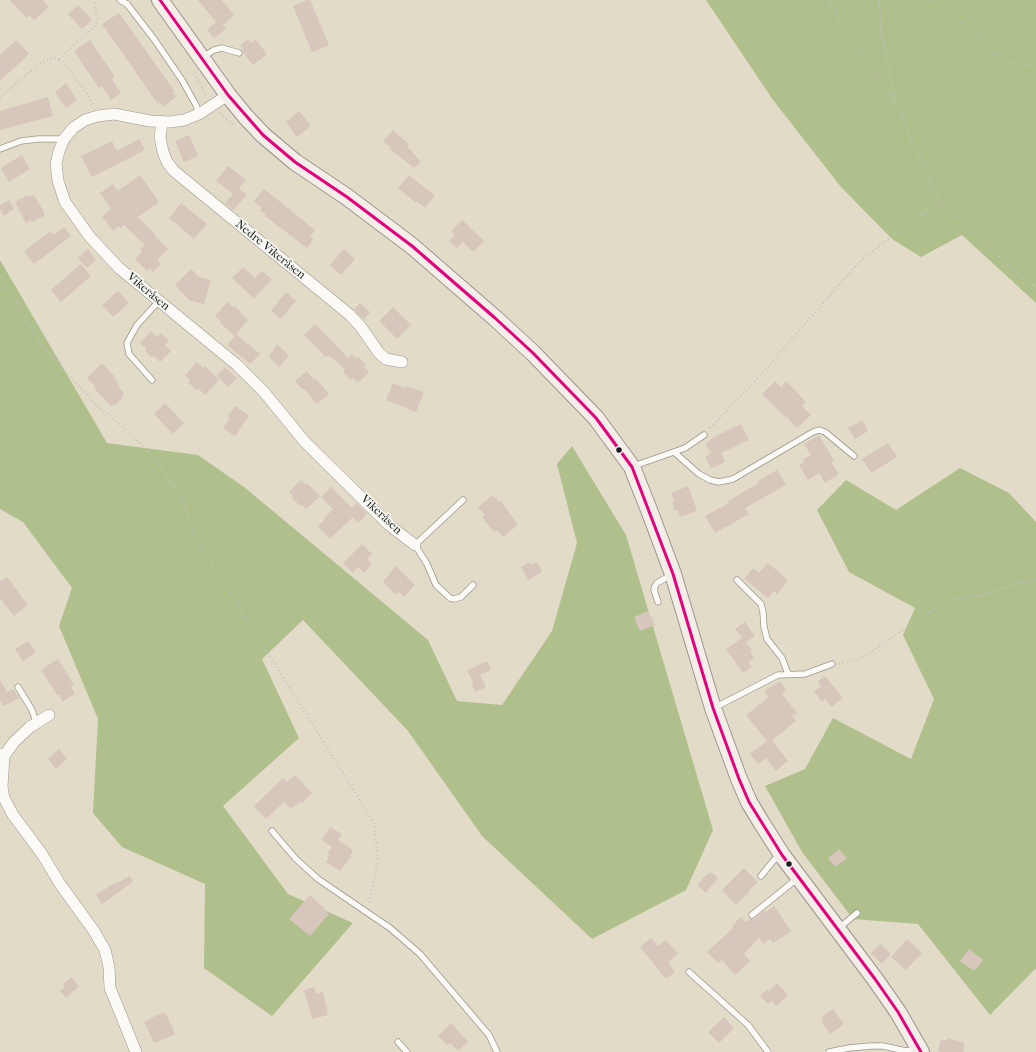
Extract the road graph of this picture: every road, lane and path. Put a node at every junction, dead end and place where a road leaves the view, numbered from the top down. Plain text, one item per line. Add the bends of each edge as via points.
1 (94, 0) edge
2 (120, 0) edge
3 (160, 0) edge
4 (828, 0) edge
5 (879, 0) edge
6 (932, 0) edge
7 (239, 53) dead end
8 (59, 59) junction
9 (197, 64) junction
10 (1036, 66) edge
11 (228, 95) junction
12 (0, 96) edge
13 (213, 106) junction
14 (896, 106) junction
15 (199, 114) junction
16 (98, 116) junction
17 (162, 122) junction
18 (240, 130) dead end
19 (64, 139) junction
20 (0, 149) edge
21 (939, 200) junction
22 (0, 285) edge
23 (1036, 288) edge
24 (159, 301) junction
25 (402, 362) dead end
26 (152, 380) dead end
27 (704, 435) joint
28 (674, 452) junction
29 (854, 456) dead end
30 (632, 467) junction
31 (463, 500) dead end
32 (415, 545) junction
33 (673, 574) junction
34 (1036, 578) edge
35 (737, 580) dead end
36 (473, 585) dead end
37 (658, 602) dead end
38 (832, 664) joint
39 (788, 674) junction
40 (18, 687) dead end
41 (713, 708) junction
42 (49, 715) dead end
43 (36, 722) junction
44 (2, 755) edge
45 (272, 830) dead end
46 (782, 855) junction
47 (761, 876) dead end
48 (799, 877) junction
49 (367, 913) junction
50 (857, 913) dead end
51 (752, 915) dead end
52 (838, 930) junction
53 (688, 972) dead end
54 (398, 1042) dead end
55 (920, 1051) edge
56 (136, 1052) edge
57 (407, 1052) edge
58 (497, 1052) edge
59 (768, 1052) edge
60 (829, 1052) edge

1 - 8 path via 96,25
2 - 15 lane via 127,4 154,39 182,80
3 - 9 main road
4 - 14 path via 850,41
5 - 14 path via 881,29
6 - 10 path via 970,29 1007,63
7 - 9 lane via 222,48 214,50
8 - 12 path via 52,58 42,62
8 - 16 path via 88,95
9 - 11 main road
9 - 13 path via 205,94
11 - 13 street, Vikeråsen
11 - 30 main road via 278,149 406,242 495,318 596,418
13 - 15 street, Vikeråsen
13 - 18 path
14 - 21 path
15 - 17 street, Vikeråsen via 184,120
16 - 17 street, Vikeråsen via 114,114
16 - 19 street, Vikeråsen via 85,120 73,128
17 - 25 street, Nedre Vikeråsen via 160,137 163,152 174,171 350,316 361,327 379,354 386,359
19 - 20 lane via 21,141
19 - 24 street, Vikeråsen via 56,164 65,202 90,237 119,268
21 - 23 path
21 - 27 path via 852,270 762,375
22 - 49 path via 18,305 41,344 98,407 145,448 178,490 196,538 374,823 378,860
24 - 26 lane via 137,324 127,343 128,354
24 - 32 street, Vikeråsen via 237,365 264,392 304,441 389,524
27 - 28 lane
28 - 29 lane via 699,474 719,482 733,479 819,430
28 - 30 lane
30 - 33 main road
31 - 32 lane
32 - 36 lane via 436,584 450,598 454,600 461,597
33 - 37 lane via 656,583 654,590
33 - 41 main road
34 - 38 path via 983,595 947,600 865,656
35 - 39 lane via 761,604 767,639 782,658
38 - 39 lane via 806,674
39 - 41 lane via 770,678
40 - 43 lane
41 - 46 main road via 749,802
42 - 43 street
43 - 44 street
44 - 56 street via 4,798 13,815 94,931 104,950 109,967 110,988
45 - 49 lane via 296,859 318,879
46 - 47 lane via 774,860
46 - 48 main road
48 - 51 lane
48 - 52 main road
49 - 58 lane via 390,928 420,954 488,1035
50 - 52 lane
52 - 55 main road via 898,1012
53 - 59 lane via 748,1025
54 - 57 lane
55 - 60 lane via 871,1046

